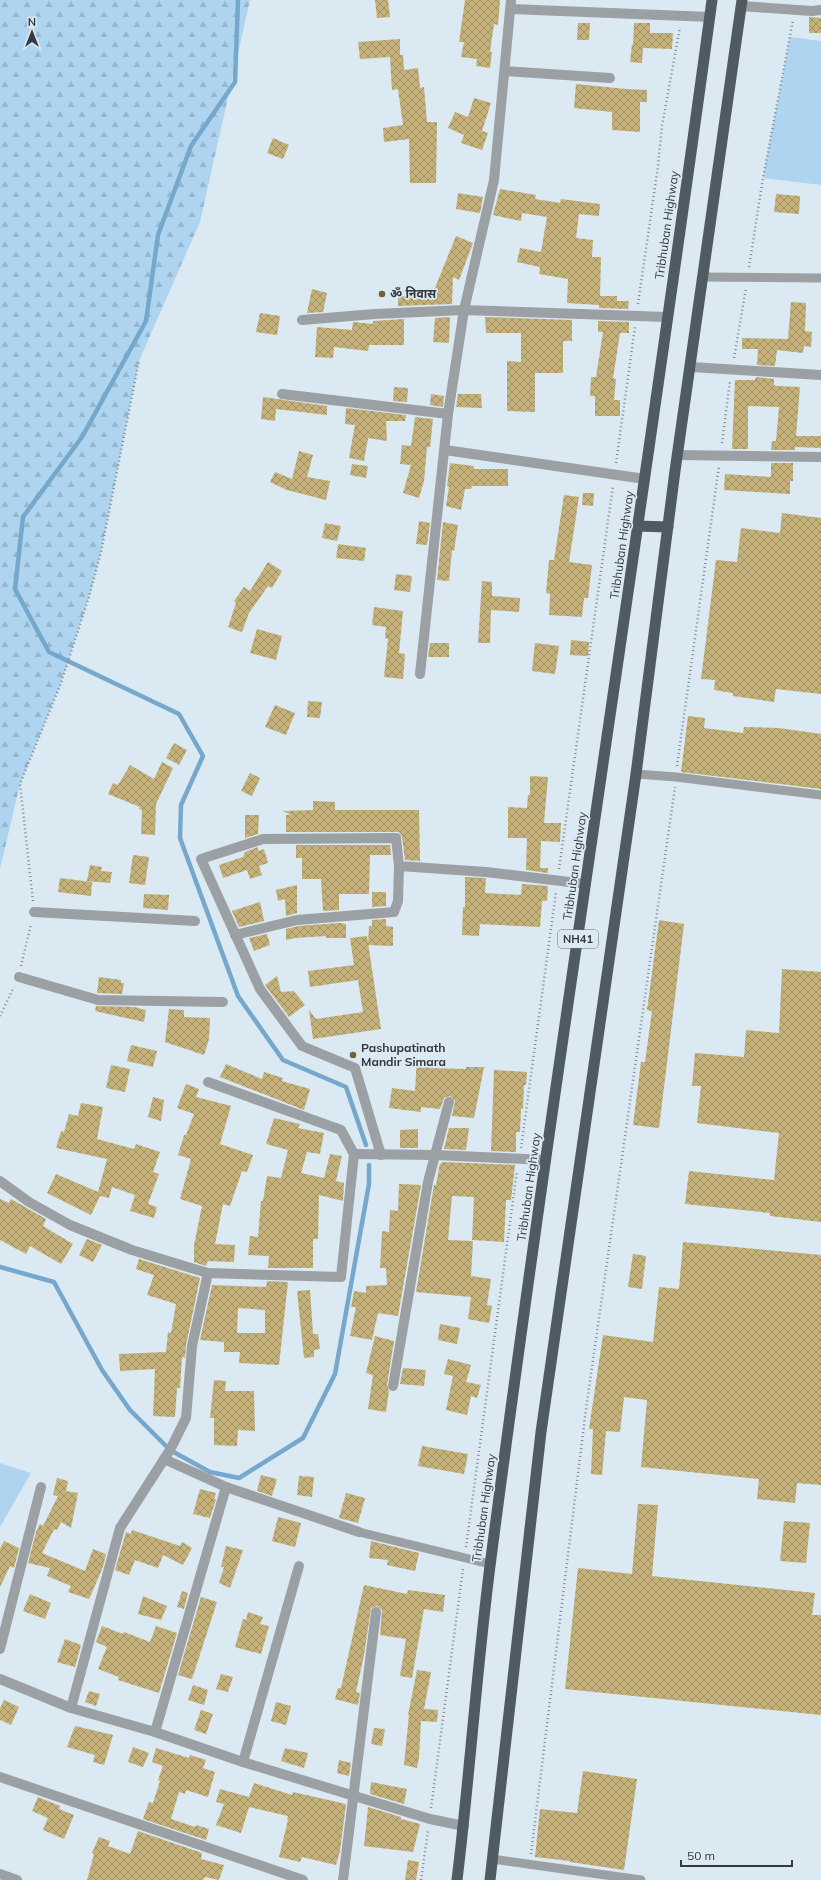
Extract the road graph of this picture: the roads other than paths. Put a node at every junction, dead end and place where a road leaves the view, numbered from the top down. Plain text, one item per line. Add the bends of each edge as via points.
1 (712, 0) edge
2 (742, 3) edge
3 (511, 4) edge
4 (821, 10) edge
5 (710, 17) junction
6 (505, 71) junction
7 (610, 78) dead end
8 (703, 277) junction
9 (821, 278) edge
10 (464, 310) junction
11 (667, 317) junction
12 (302, 320) dead end
13 (691, 367) junction
14 (821, 375) edge
15 (282, 394) dead end
16 (448, 414) junction
17 (445, 450) junction
18 (678, 455) junction
19 (821, 456) edge
20 (645, 479) junction
21 (637, 526) junction
22 (668, 527) junction
23 (420, 674) dead end
24 (636, 774) junction
25 (821, 795) edge
26 (399, 866) junction
27 (586, 884) junction
28 (34, 912) road end
29 (195, 921) dead end
30 (235, 935) junction
31 (18, 977) road end
32 (223, 1002) dead end
33 (208, 1082) dead end
34 (449, 1102) dead end
35 (354, 1154) junction
36 (381, 1155) junction
37 (435, 1155) junction
38 (546, 1160) junction
39 (0, 1181) edge
40 (208, 1273) junction
41 (393, 1386) dead end
42 (164, 1459) junction
43 (41, 1487) dead end
44 (226, 1487) junction
45 (359, 1532) joint
46 (490, 1564) junction
47 (299, 1566) dead end
48 (376, 1612) dead end
49 (0, 1649) edge
50 (0, 1679) edge
51 (71, 1708) junction
52 (155, 1732) junction
53 (243, 1762) junction
54 (0, 1778) edge
55 (354, 1796) junction
56 (464, 1826) junction
57 (492, 1859) junction
58 (0, 1874) edge
59 (17, 1880) edge
60 (303, 1880) edge
61 (343, 1880) edge
62 (457, 1880) edge
63 (490, 1880) edge
64 (641, 1880) edge

1 - 5 highway, Tribhuban Highway / NH41
2 - 4 street via 794,10
2 - 8 highway, NH41
3 - 5 street
3 - 6 street
5 - 11 highway, Tribhuban Highway / NH41
6 - 7 street
6 - 10 street via 494,180
8 - 9 lane
8 - 13 highway, NH41
10 - 11 street
10 - 12 street
10 - 16 street
11 - 20 highway, Tribhuban Highway / NH41
13 - 14 street
13 - 18 highway, NH41
15 - 16 street
16 - 17 street
17 - 20 street
17 - 23 street via 431,557
18 - 19 street
18 - 22 highway, NH41
20 - 21 highway, Tribhuban Highway / NH41
21 - 22 highway
21 - 27 highway, Tribhuban Highway / NH41
22 - 24 highway, NH41
24 - 25 lane
24 - 57 highway, NH41 via 541,1432
26 - 27 street via 486,872
26 - 30 street via 398,901 394,912 297,920
26 - 30 street via 396,838 264,839 201,859
27 - 38 highway, Tribhuban Highway / NH41
28 - 29 street
30 - 36 street via 260,989 302,1046 355,1068
31 - 32 street via 98,1000
33 - 35 street via 341,1130
34 - 37 street
35 - 36 street
35 - 40 street via 341,1278
36 - 37 street
37 - 38 street
37 - 41 street via 428,1182
38 - 46 highway, Tribhuban Highway / NH41
39 - 40 street via 29,1202 70,1225 132,1250
40 - 42 street via 192,1346 186,1418
42 - 44 street
42 - 51 street via 120,1528
43 - 49 street
44 - 45 street
44 - 52 street
45 - 46 lane
46 - 56 highway, Tribhuban Highway / NH41
47 - 53 street
48 - 55 street
50 - 51 street
51 - 52 street
52 - 53 street
53 - 55 street
54 - 60 street
55 - 56 street via 430,1819
55 - 61 street
56 - 62 highway, Tribhuban Highway / NH41
57 - 63 highway, NH41
57 - 64 lane
58 - 59 street

